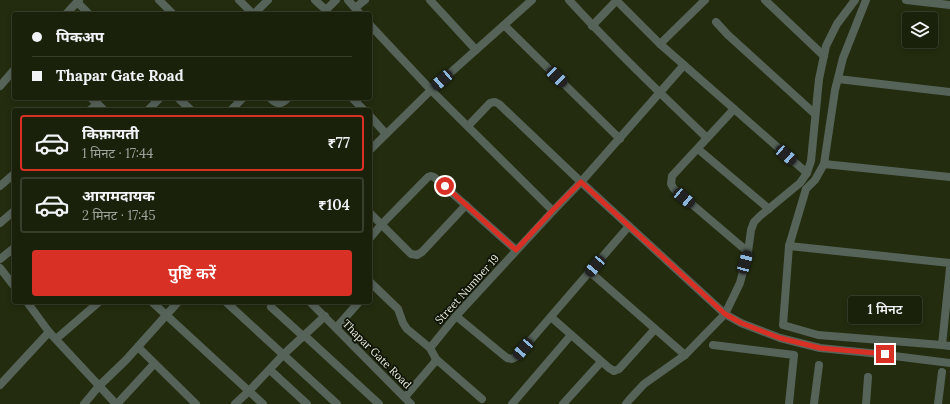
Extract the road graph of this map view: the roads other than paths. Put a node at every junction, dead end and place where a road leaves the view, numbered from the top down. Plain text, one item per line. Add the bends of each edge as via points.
1 (159, 0) edge
2 (239, 0) edge
3 (268, 0) edge
4 (315, 0) edge
5 (336, 0) edge
6 (348, 0) edge
7 (365, 0) edge
8 (532, 0) edge
9 (569, 0) edge
10 (616, 0) edge
11 (705, 0) edge
12 (765, 0) edge
13 (854, 0) edge
14 (866, 0) edge
15 (906, 0) edge
16 (78, 1) edge
17 (433, 1) edge
18 (950, 5) edge
19 (358, 11) edge
20 (68, 12) edge
21 (87, 12) edge
22 (171, 12) edge
23 (252, 12) edge
24 (256, 12) edge
25 (324, 12) edge
26 (716, 22) dead end
27 (504, 25) junction
28 (592, 26) junction
29 (372, 27) edge
30 (660, 44) junction
31 (476, 50) junction
32 (824, 56) junction
33 (684, 65) junction
34 (12, 72) edge
35 (838, 79) junction
36 (0, 86) edge
37 (431, 90) junction
38 (950, 92) edge
39 (660, 93) junction
40 (93, 100) edge
41 (158, 100) edge
42 (180, 100) edge
43 (241, 100) edge
44 (272, 100) edge
45 (286, 100) edge
46 (354, 100) edge
47 (98, 104) junction
48 (93, 108) edge
49 (102, 108) edge
50 (150, 108) edge
51 (189, 108) edge
52 (233, 108) edge
53 (362, 108) edge
54 (734, 109) junction
55 (815, 114) junction
56 (372, 118) edge
57 (468, 126) junction
58 (386, 134) junction
59 (707, 138) junction
60 (620, 139) junction
61 (372, 148) edge
62 (698, 149) junction
63 (824, 164) junction
64 (807, 173) junction
65 (12, 176) edge
66 (950, 176) edge
67 (581, 182) junction
68 (0, 186) edge
69 (466, 205) junction
70 (769, 209) junction
71 (553, 210) junction
72 (12, 213) edge
73 (372, 215) edge
74 (0, 223) edge
75 (382, 225) junction
76 (629, 226) junction
77 (372, 236) edge
78 (789, 246) junction
79 (12, 250) edge
80 (516, 250) junction
81 (748, 252) junction
82 (0, 259) edge
83 (950, 263) edge
84 (0, 268) edge
85 (950, 268) edge
86 (590, 272) junction
87 (12, 283) edge
88 (372, 287) edge
89 (28, 304) edge
90 (97, 304) edge
91 (154, 304) edge
92 (176, 304) edge
93 (228, 304) edge
94 (312, 304) edge
95 (358, 304) edge
96 (271, 307) dead end
97 (725, 314) junction
98 (166, 315) junction
99 (325, 316) junction
100 (456, 316) junction
101 (551, 317) junction
102 (336, 328) junction
103 (655, 329) junction
104 (49, 332) junction
105 (571, 335) junction
106 (304, 336) junction
107 (56, 339) junction
108 (713, 345) dead end
109 (946, 345) edge
110 (138, 347) junction
111 (430, 348) junction
112 (284, 354) junction
113 (684, 355) junction
114 (436, 360) junction
115 (601, 362) junction
116 (950, 363) edge
117 (154, 364) junction
118 (819, 365) dead end
119 (270, 370) junction
120 (942, 372) dead end
121 (868, 377) dead end
122 (0, 385) edge
123 (99, 386) junction
124 (249, 391) junction
125 (405, 397) junction
126 (482, 399) dead end
127 (84, 404) edge
128 (117, 404) edge
129 (196, 404) edge
130 (235, 404) edge
131 (263, 404) edge
132 (307, 404) edge
133 (337, 404) edge
134 (379, 404) edge
135 (411, 404) edge
136 (512, 404) edge
137 (563, 404) edge
138 (626, 404) edge
139 (789, 404) edge
140 (814, 404) edge
141 (866, 404) edge
142 (938, 404) edge

1 - 22 street
2 - 23 street
3 - 24 street
4 - 25 street
5 - 25 street
6 - 19 street
7 - 19 street
8 - 27 street
9 - 28 street
10 - 28 street
10 - 30 street
11 - 30 street
12 - 32 street
13 - 32 street via 837,24
14 - 35 street via 843,58
15 - 18 street
16 - 20 street
16 - 21 street
17 - 31 street
26 - 55 street
27 - 31 street
27 - 60 street
28 - 39 street
29 - 37 street
30 - 33 street
31 - 37 street
32 - 55 street
33 - 39 street, Street Number 19
33 - 54 street
34 - 36 street
35 - 38 street
35 - 63 street
37 - 57 street
37 - 58 street
39 - 59 street
39 - 60 street, Street Number 19
40 - 47 street
41 - 50 street
42 - 51 street
43 - 52 street
44 - 45 street via 278,104
46 - 53 street
47 - 48 street
47 - 49 street
54 - 59 street
54 - 64 street
55 - 64 street via 811,161
56 - 58 street
57 - 67 street via 490,103 495,102
57 - 71 street
58 - 61 street
59 - 62 street
60 - 67 street, Street Number 19
62 - 70 street
62 - 81 street via 672,176 671,184
63 - 66 street
63 - 78 street via 815,180 806,189
64 - 70 street via 800,183
65 - 68 street
67 - 71 street, Street Number 19
67 - 76 street
69 - 75 street via 431,176
69 - 75 street via 417,255 411,254
69 - 80 street
70 - 81 street via 754,222
71 - 80 street, Street Number 19
72 - 74 street
73 - 75 street
75 - 77 street
76 - 86 street
76 - 97 street
78 - 83 street
78 - 109 street via 783,325 818,335
79 - 82 street
80 - 100 street, Street Number 19
81 - 97 street via 740,283
84 - 87 street
85 - 109 street
86 - 101 street
86 - 103 street
88 - 111 street via 398,309 407,329
89 - 104 street
90 - 107 street
91 - 98 street
92 - 98 street
93 - 112 street
94 - 99 street, Thapar Gate Road
95 - 102 street
96 - 106 street
97 - 113 street
97 - 116 street via 780,338 820,348
98 - 110 street
98 - 124 street
99 - 102 street, Thapar Gate Road
99 - 106 street
100 - 101 street via 507,358 512,359
100 - 111 street, Street Number 19
101 - 105 street
102 - 125 street, Thapar Gate Road
103 - 113 street
103 - 115 street via 619,369 614,371
104 - 107 street
104 - 122 street
105 - 115 street
105 - 136 street
106 - 112 street
106 - 134 street
107 - 123 street
108 - 139 street via 794,355
110 - 117 street
110 - 123 street
111 - 114 street
112 - 119 street
112 - 133 street
113 - 138 street via 644,384
114 - 125 street
114 - 126 street
115 - 137 street
117 - 128 street
117 - 129 street
118 - 140 street
119 - 124 street
119 - 132 street
120 - 142 street
121 - 141 street
123 - 127 street
123 - 128 street
124 - 130 street
124 - 131 street
125 - 135 street, Thapar Gate Road

